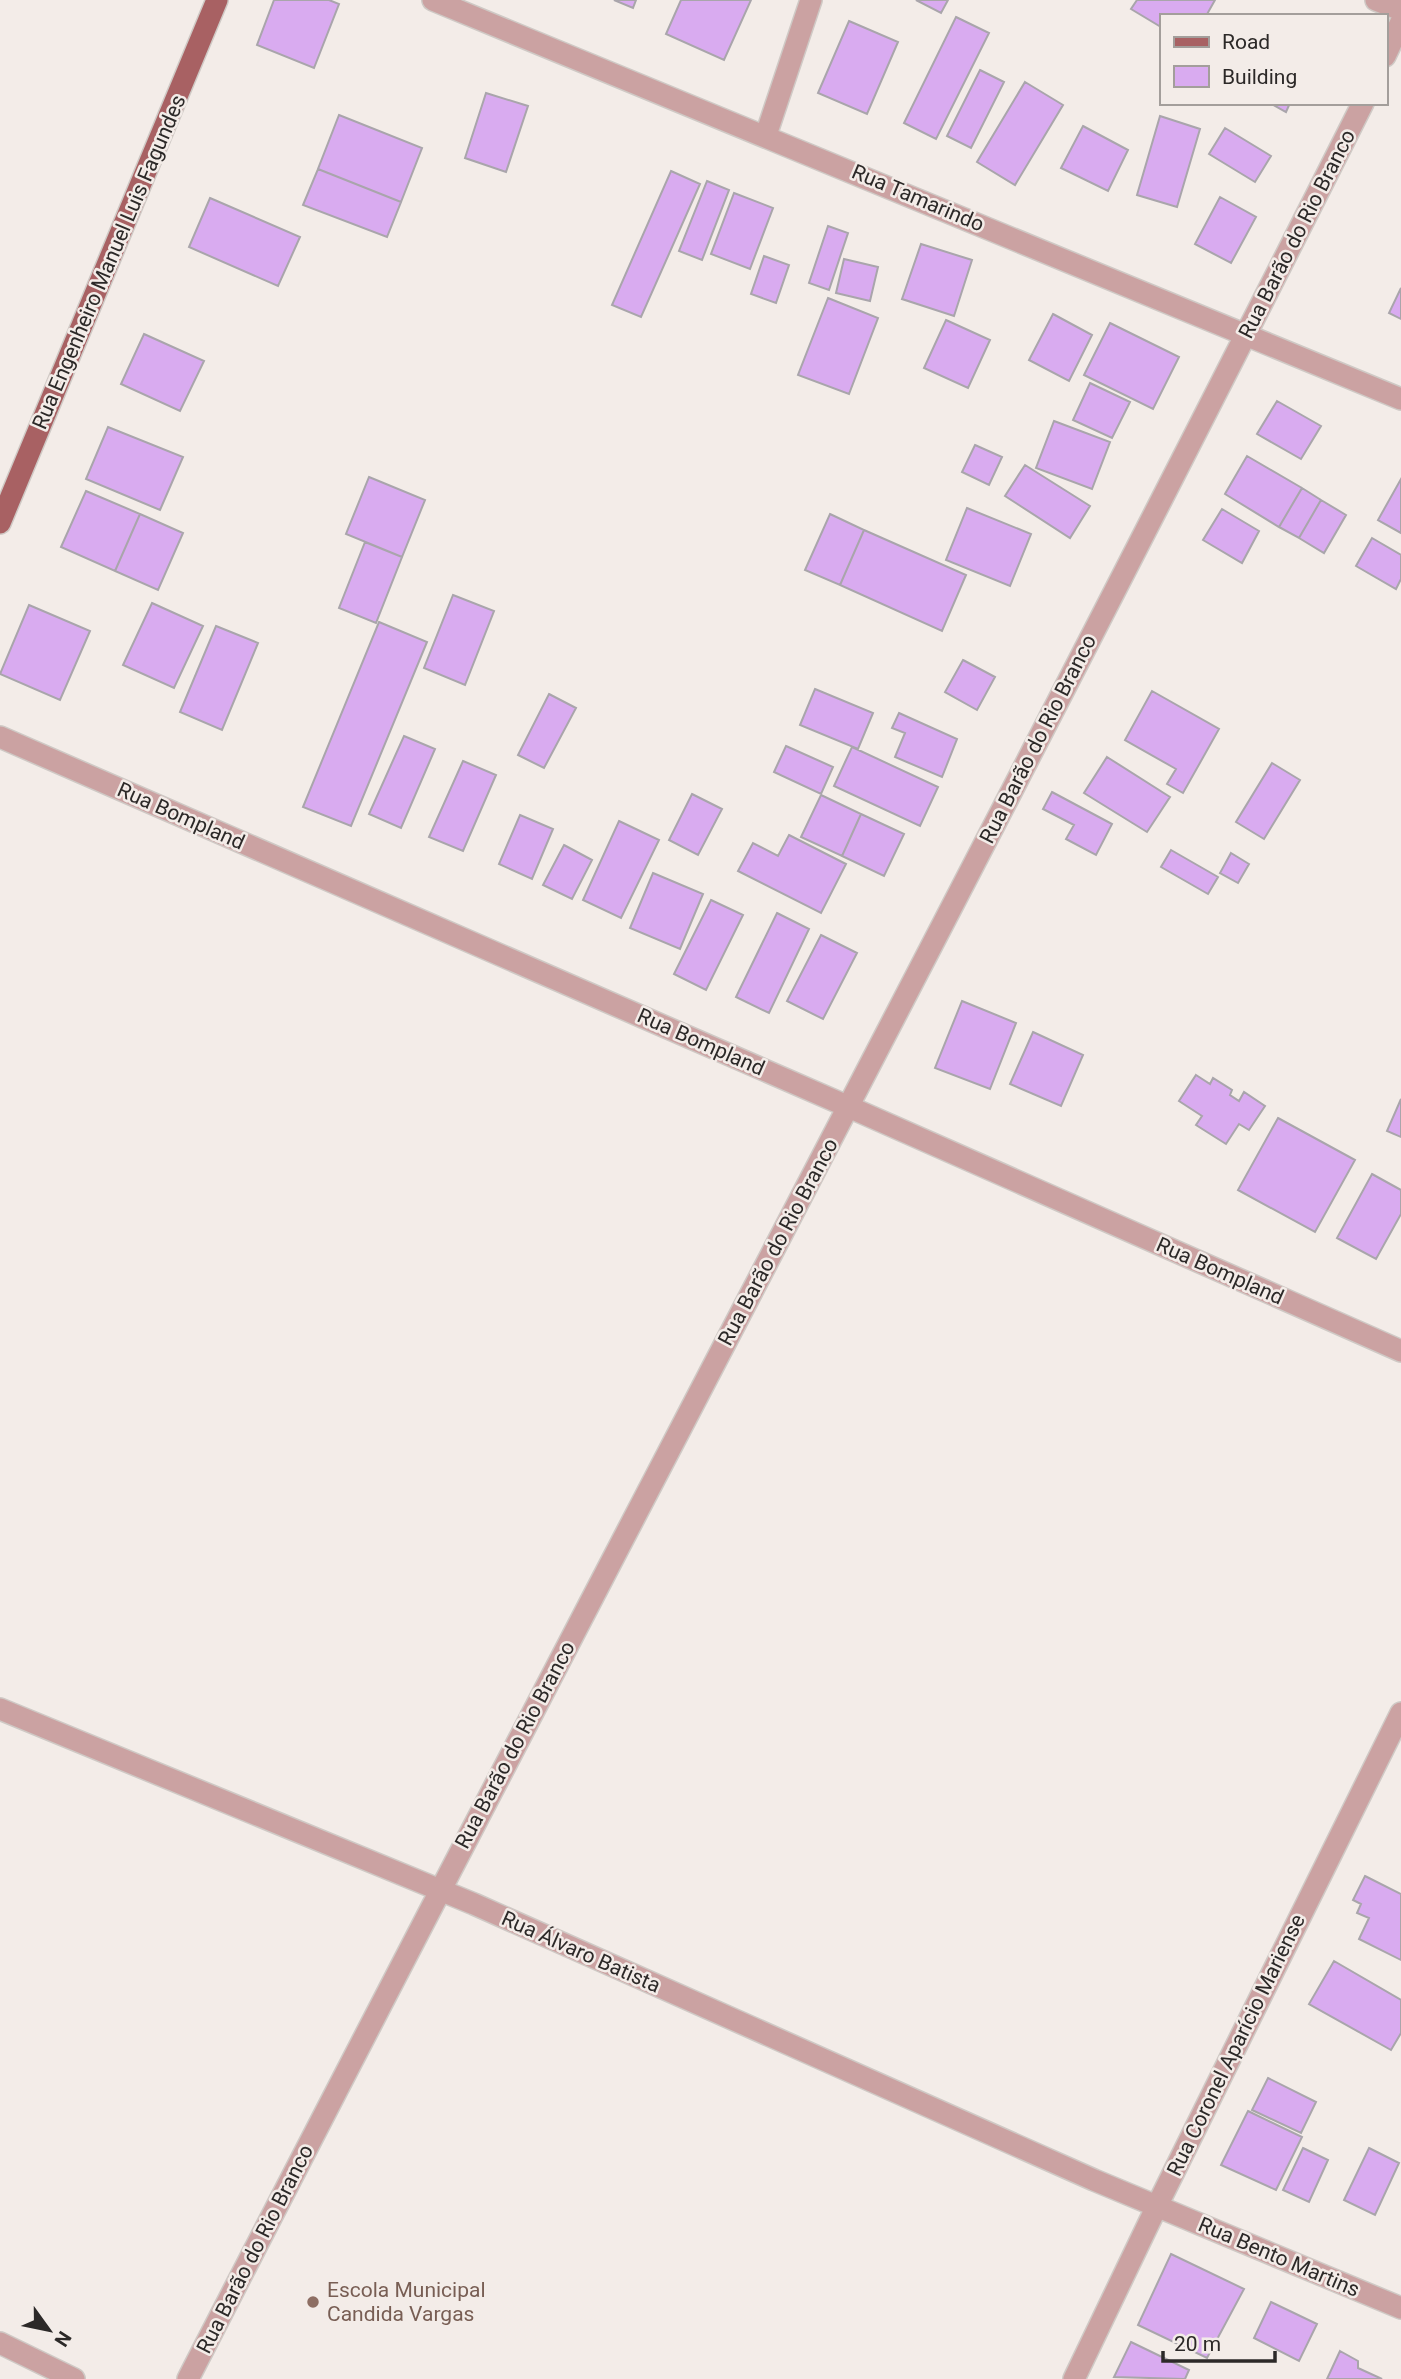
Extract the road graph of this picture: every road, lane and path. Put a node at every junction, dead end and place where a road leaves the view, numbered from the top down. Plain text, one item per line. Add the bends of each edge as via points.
1 (217, 0) edge
2 (433, 0) edge
3 (811, 0) edge
4 (1376, 0) edge
5 (1401, 10) edge
6 (1401, 22) edge
7 (1387, 52) edge
8 (1362, 105) edge
9 (765, 135) junction
10 (1247, 335) junction
11 (1401, 399) edge
12 (0, 523) edge
13 (0, 737) edge
14 (849, 1107) junction
15 (1401, 1351) edge
16 (0, 1709) edge
17 (1401, 1713) edge
18 (439, 1890) junction
19 (1157, 2206) junction
20 (1401, 2308) edge
21 (0, 2343) edge
22 (74, 2379) edge
23 (188, 2379) edge
24 (1074, 2379) edge

1 - 12 main road, Rua Engenheiro Manuel Luis Fagundes
2 - 9 street, Rua Tamarindo
3 - 9 street
4 - 5 street
6 - 7 street
8 - 10 street, Rua Barão do Rio Branco
9 - 10 street, Rua Tamarindo
10 - 11 street, Rua Tamarindo
10 - 14 street, Rua Barão do Rio Branco
13 - 14 street, Rua Bompland
14 - 15 street, Rua Bompland
14 - 18 street, Rua Barão do Rio Branco
16 - 18 street, Rua Álvaro Batista
17 - 19 street, Rua Coronel Aparício Mariense
18 - 19 street, Rua Álvaro Batista
18 - 23 street, Rua Barão do Rio Branco
19 - 20 street, Rua Bento Martins
19 - 24 street, Rua Coronel Aparício Mariense
21 - 22 street

